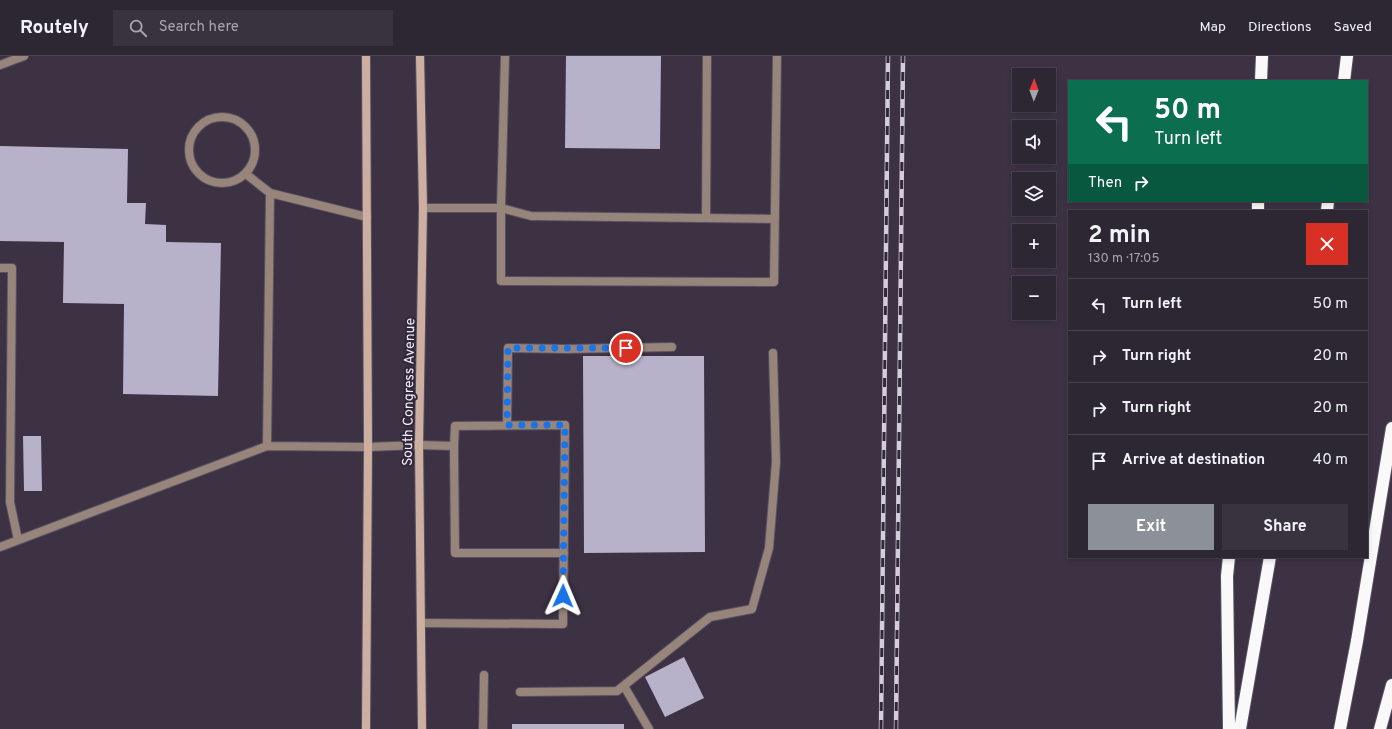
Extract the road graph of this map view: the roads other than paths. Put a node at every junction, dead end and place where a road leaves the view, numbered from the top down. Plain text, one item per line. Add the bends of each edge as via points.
1 (24, 56) edge
2 (366, 56) edge
3 (420, 56) edge
4 (505, 56) edge
5 (707, 56) edge
6 (777, 56) edge
7 (1262, 56) edge
8 (1347, 56) edge
9 (0, 65) edge
10 (1262, 80) edge
11 (1344, 80) edge
12 (246, 174) junction
13 (270, 193) junction
14 (423, 208) junction
15 (502, 208) junction
16 (367, 217) junction
17 (706, 218) junction
18 (775, 219) junction
19 (0, 268) edge
20 (672, 347) dead end
21 (773, 352) dead end
22 (507, 425) junction
23 (1392, 428) edge
24 (267, 446) junction
25 (419, 446) junction
26 (454, 446) junction
27 (368, 447) junction
28 (18, 540) junction
29 (0, 547) edge
30 (564, 553) junction
31 (1229, 558) edge
32 (1270, 558) edge
33 (421, 622) junction
34 (484, 675) dead end
35 (1392, 685) edge
36 (624, 686) junction
37 (520, 692) dead end
38 (366, 729) edge
39 (422, 729) edge
40 (483, 729) edge
41 (649, 729) edge
42 (1229, 729) edge
43 (1240, 729) edge
44 (1340, 729) edge
45 (1380, 729) edge

1 - 9 street
2 - 16 main road
3 - 14 main road, South Congress Avenue
4 - 15 street
5 - 17 street
6 - 18 street
7 - 10 highway
8 - 11 highway
12 - 12 street via 256,155 256,144 246,126 228,116 217,116 198,126 189,144 192,165 198,173 217,183 237,180
12 - 13 street
13 - 16 street
13 - 24 street
14 - 15 street
14 - 25 main road, South Congress Avenue
15 - 17 street via 531,216
15 - 18 street via 502,280 774,282
16 - 27 main road
17 - 18 street
19 - 28 street via 12,268 10,502
20 - 22 street via 508,348
21 - 36 street via 776,462 769,548 752,609 710,617
22 - 26 street via 455,426
22 - 30 street via 565,425
23 - 44 highway
24 - 27 street
24 - 28 street
25 - 26 street
25 - 27 street
25 - 33 main road, South Congress Avenue
26 - 30 street via 455,553
27 - 38 main road
28 - 29 street
30 - 33 street via 563,624
31 - 42 highway
32 - 43 highway
33 - 39 main road, South Congress Avenue
34 - 40 street
35 - 45 highway
36 - 37 street via 617,691
36 - 41 street

